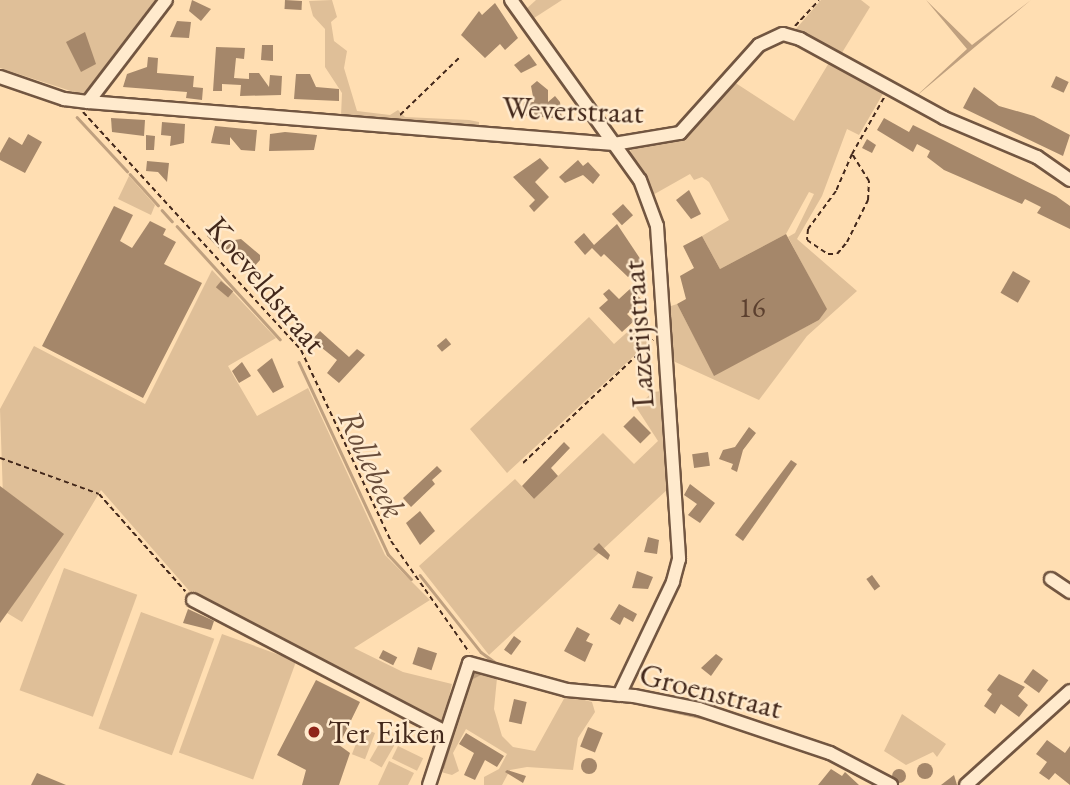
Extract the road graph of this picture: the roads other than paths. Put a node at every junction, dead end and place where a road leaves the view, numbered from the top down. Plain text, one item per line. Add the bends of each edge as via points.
1 (166, 0) edge
2 (511, 0) edge
3 (0, 77) edge
4 (88, 102) junction
5 (614, 144) junction
6 (1070, 180) edge
7 (1051, 579) dead end
8 (1070, 592) edge
9 (193, 600) road end
10 (1070, 691) edge
11 (619, 695) junction
12 (445, 732) junction
13 (429, 785) edge
14 (891, 785) edge
15 (966, 785) edge

1 - 4 street
2 - 5 street, Lazerijstraat
3 - 4 street, Weverstraat via 64,99
4 - 5 street, Weverstraat
5 - 6 street, Weverstraat via 680,133 759,45 771,36 787,35 888,89 1037,158
5 - 11 street, Lazerijstraat via 640,180 657,226 679,559 673,582
7 - 8 street
9 - 12 street
10 - 15 street
11 - 12 street, Groenstraat via 567,690 469,663
11 - 14 street, Groenstraat via 699,709 787,737
12 - 13 street

